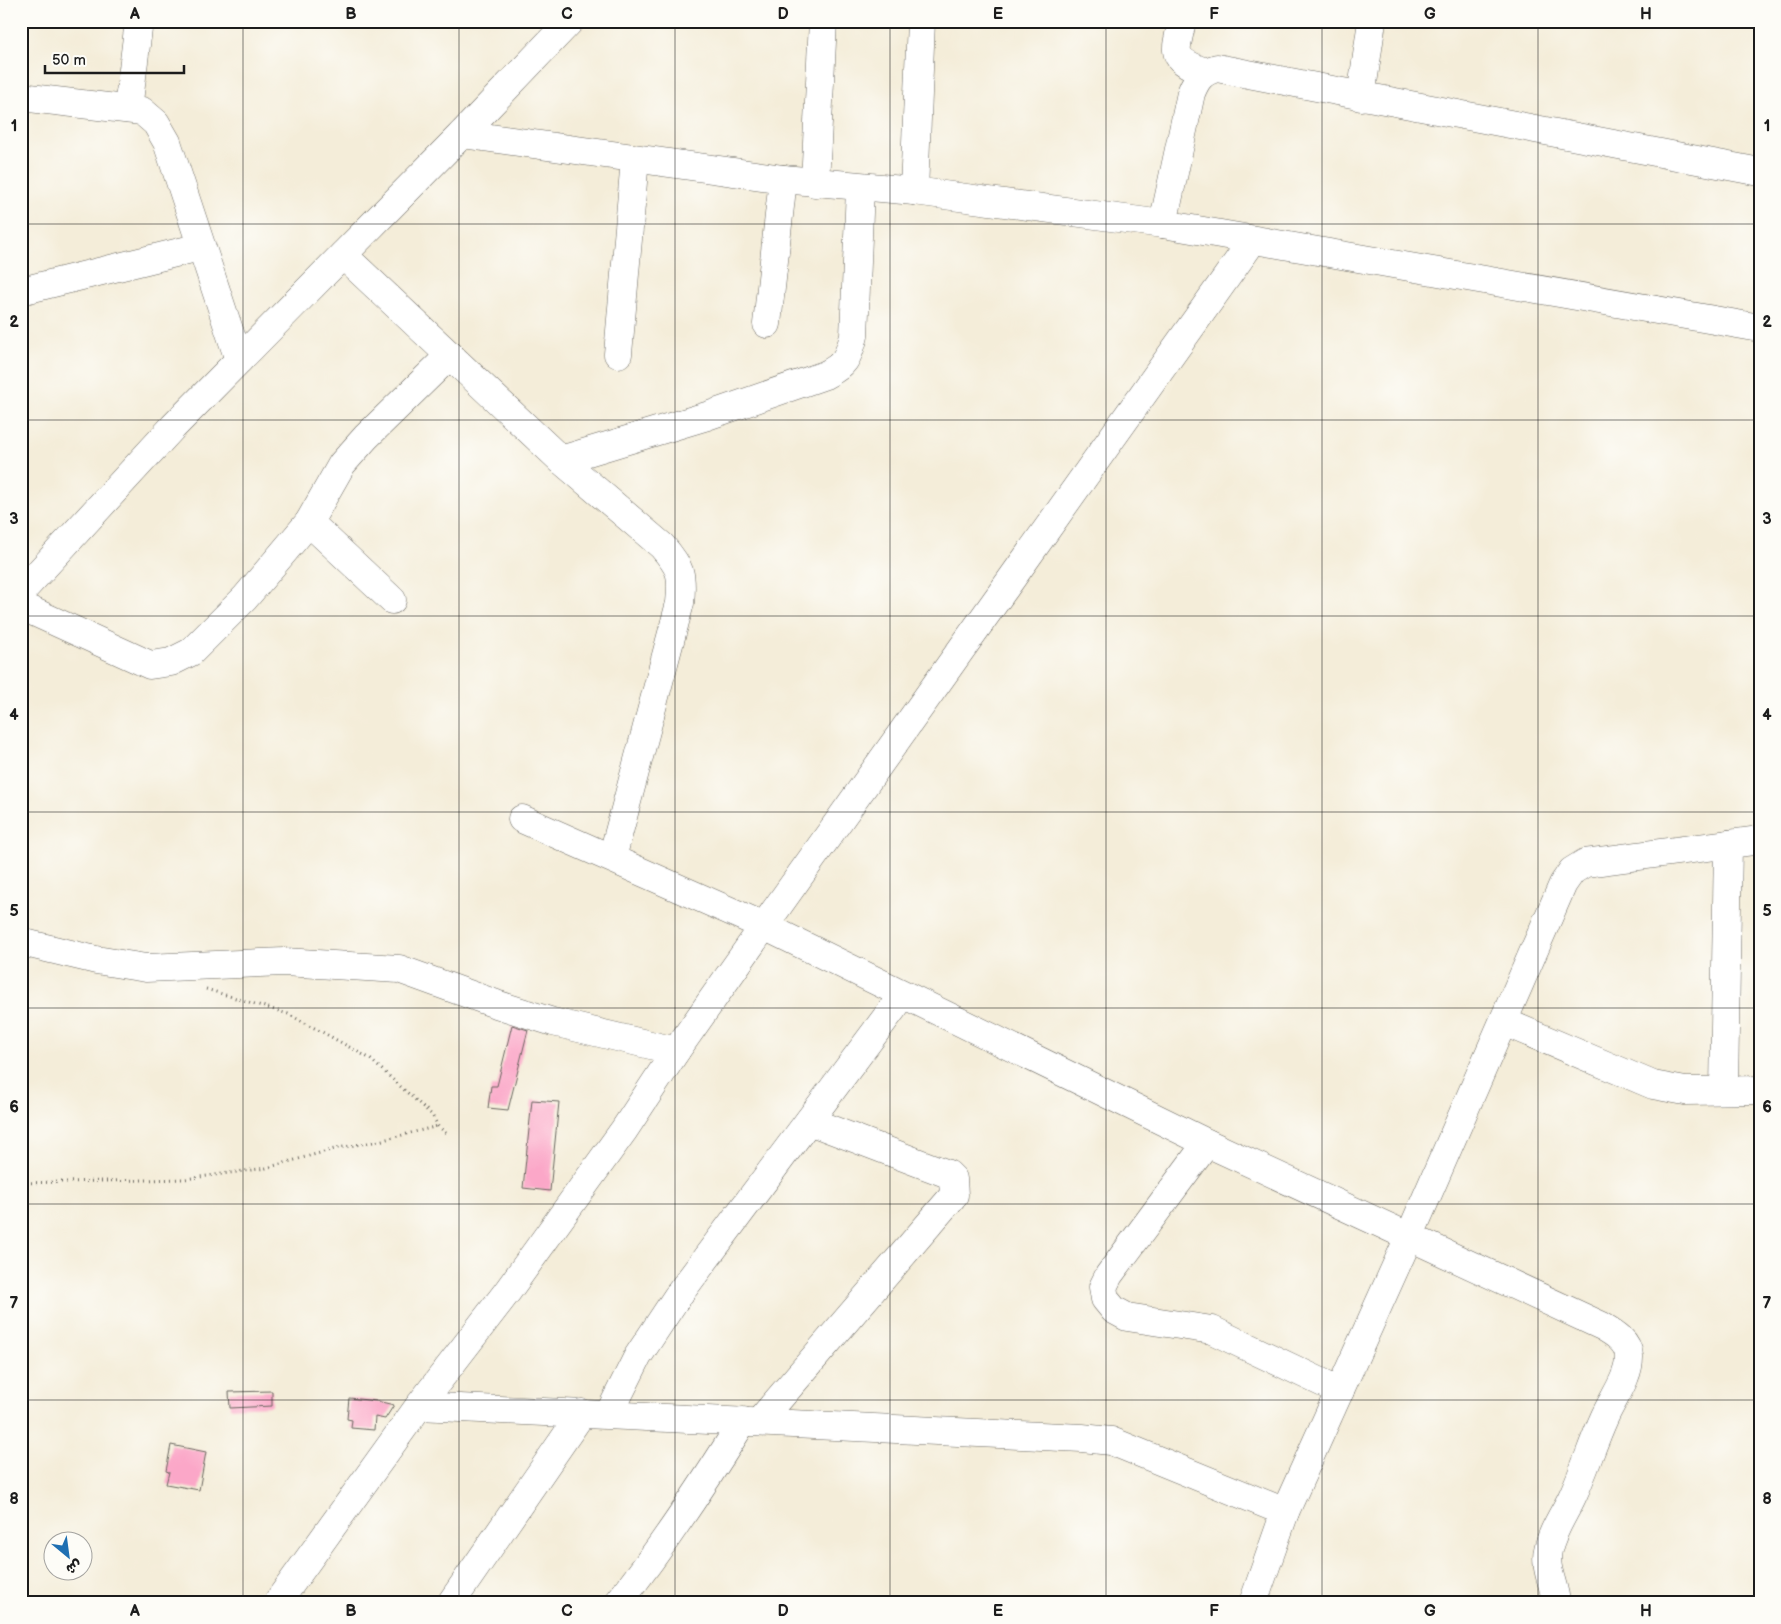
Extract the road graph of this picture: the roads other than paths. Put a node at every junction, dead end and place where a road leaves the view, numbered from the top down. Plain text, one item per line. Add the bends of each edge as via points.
1 (139, 21) edge
2 (570, 21) edge
3 (824, 21) edge
4 (921, 21) edge
5 (1182, 21) edge
6 (1372, 21) edge
7 (1204, 72) junction
8 (21, 97) edge
9 (1361, 97) junction
10 (128, 108) junction
11 (462, 134) junction
12 (635, 159) junction
13 (1760, 172) edge
14 (783, 178) junction
15 (815, 182) junction
16 (860, 188) junction
17 (914, 191) junction
18 (1163, 224) junction
19 (1253, 240) junction
20 (200, 247) junction
21 (343, 255) junction
22 (21, 291) edge
23 (767, 324) dead end
24 (1760, 328) edge
25 (618, 354) dead end
26 (450, 355) junction
27 (239, 360) junction
28 (561, 460) junction
29 (310, 522) junction
30 (21, 592) edge
31 (392, 600) dead end
32 (21, 606) edge
33 (522, 818) dead end
34 (1760, 840) edge
35 (1728, 844) junction
36 (612, 858) junction
37 (764, 926) junction
38 (21, 942) edge
39 (903, 995) junction
40 (1504, 1022) junction
41 (676, 1051) junction
42 (1724, 1090) junction
43 (1760, 1090) edge
44 (809, 1121) junction
45 (1207, 1143) junction
46 (1410, 1235) junction
47 (1340, 1391) junction
48 (419, 1406) junction
49 (596, 1414) junction
50 (751, 1422) junction
51 (1285, 1512) junction
52 (277, 1603) edge
53 (451, 1603) edge
54 (618, 1603) edge
55 (1253, 1603) edge
56 (1556, 1603) edge

1 - 10 street
2 - 11 street
3 - 15 street
4 - 17 street
5 - 7 street via 1176,51 1179,58
6 - 9 street
7 - 9 street via 1217,68 1232,69
7 - 18 street via 1191,93
8 - 10 street
9 - 13 street
10 - 20 street via 142,111 156,123 168,142
11 - 12 street
11 - 21 street
12 - 14 street
12 - 25 street
14 - 15 street
14 - 23 street
15 - 16 street
16 - 17 street
16 - 28 street via 854,336 850,353 840,367 825,376 707,416
17 - 18 street
18 - 19 street
19 - 24 street
19 - 37 street
20 - 22 street
20 - 27 street
21 - 26 street
21 - 27 street
26 - 28 street
26 - 29 street via 342,464
27 - 30 street via 172,427
28 - 36 street via 662,546 676,562 683,580 680,603
29 - 31 street
29 - 32 street via 238,605 191,652 172,662 150,665
33 - 36 street
34 - 35 street
35 - 40 street via 1602,860 1585,863 1572,871 1563,884
35 - 42 street
36 - 37 street
37 - 39 street
37 - 41 street
38 - 41 street via 146,968 284,962 399,969 553,1022
39 - 44 street
39 - 45 street
40 - 42 street via 1653,1084 1684,1091
40 - 46 street
41 - 48 street via 624,1130 524,1269
42 - 43 street
44 - 49 street via 677,1297
44 - 50 street via 948,1174 953,1179 954,1194
45 - 46 street
45 - 47 street via 1109,1275 1103,1288 1105,1299 1114,1310 1127,1317 1212,1330
46 - 47 street
46 - 56 street via 1602,1326 1620,1337 1627,1346 1626,1373 1548,1550 1547,1565
47 - 51 street
48 - 49 street
48 - 52 street
49 - 50 street
49 - 53 street
50 - 51 street via 1111,1441
50 - 54 street
51 - 55 street

